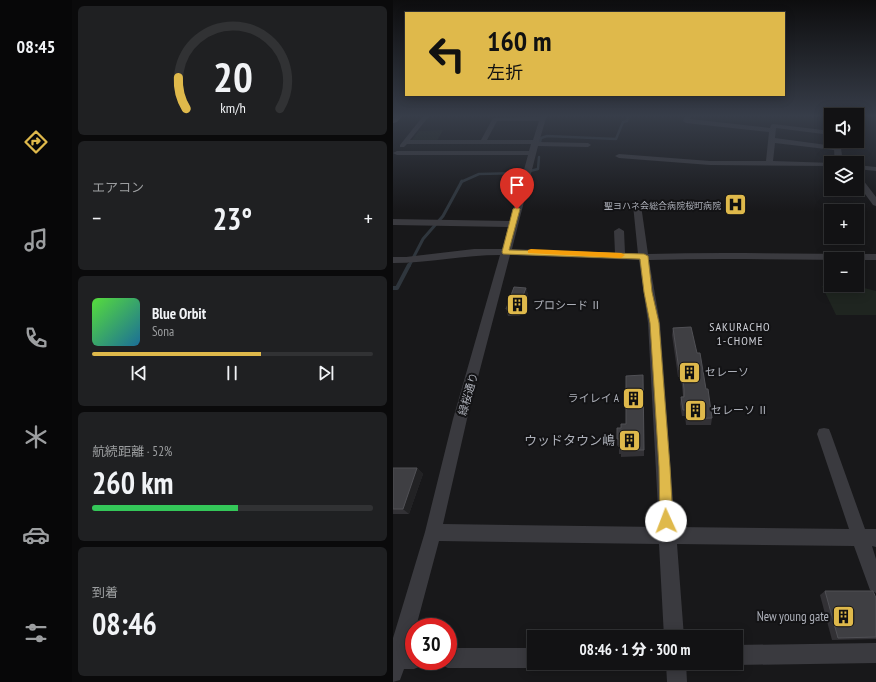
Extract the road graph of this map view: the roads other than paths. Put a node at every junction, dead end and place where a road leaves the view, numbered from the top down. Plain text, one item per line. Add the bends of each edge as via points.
1 (534, 146) edge
2 (401, 147) edge
3 (521, 147) edge
4 (770, 147) edge
5 (395, 155) edge
6 (619, 156) dead end
7 (769, 164) junction
8 (824, 164) edge
9 (864, 168) edge
10 (876, 169) edge
11 (864, 188) edge
12 (876, 204) edge
13 (637, 205) dead end
14 (393, 222) edge
15 (513, 224) junction
16 (619, 232) dead end
17 (505, 252) junction
18 (620, 255) junction
19 (644, 256) junction
20 (876, 256) edge
21 (393, 260) edge
22 (830, 443) dead end
23 (433, 532) junction
24 (667, 535) junction
25 (868, 538) edge
26 (876, 584) edge
27 (674, 630) edge
28 (876, 653) edge
29 (743, 655) edge
30 (457, 658) edge
31 (527, 658) edge
32 (401, 664) edge
33 (676, 670) edge
34 (677, 682) edge

1 - 15 street, 緑桜通り
2 - 5 street
3 - 5 street
4 - 7 street
6 - 7 street via 710,163
7 - 8 street
9 - 10 street
11 - 12 street
13 - 19 street
14 - 15 street
15 - 17 street, 緑桜通り
16 - 18 street
17 - 18 street via 575,248
17 - 21 street via 474,252
17 - 23 street, 緑桜通り
18 - 19 street
19 - 20 street
19 - 24 street via 655,323
22 - 25 street
23 - 24 street
23 - 32 street, 緑桜通り
24 - 25 street
24 - 27 street
25 - 26 street
28 - 29 street
30 - 31 street
33 - 34 street

